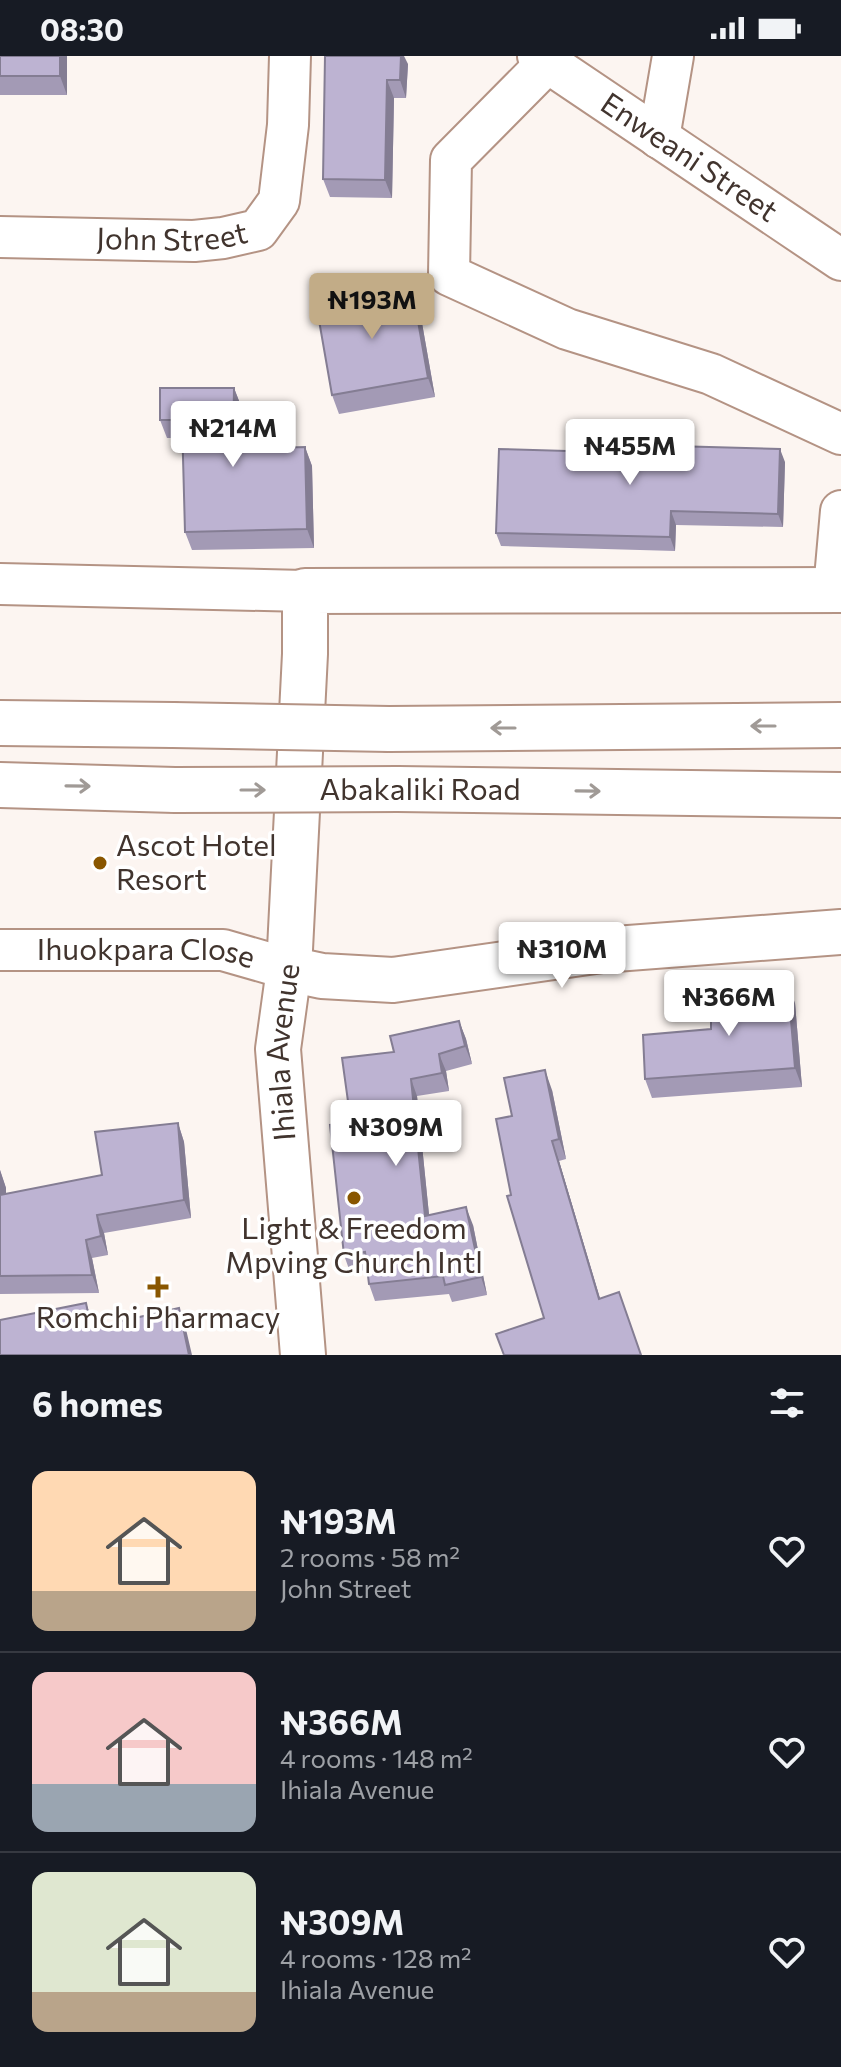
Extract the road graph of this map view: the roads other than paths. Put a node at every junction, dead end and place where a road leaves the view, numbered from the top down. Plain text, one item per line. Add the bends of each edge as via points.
1 (290, 56) edge
2 (673, 56) edge
3 (543, 59) edge
4 (659, 138) junction
5 (0, 237) edge
6 (841, 260) edge
7 (841, 434) edge
8 (841, 511) edge
9 (0, 584) edge
10 (838, 590) edge
11 (305, 591) junction
12 (0, 723) edge
13 (841, 725) edge
14 (0, 785) edge
15 (841, 795) edge
16 (841, 932) edge
17 (0, 950) edge
18 (289, 969) junction
19 (303, 1355) edge

1 - 5 street, John Street via 279,201 258,230 194,241
2 - 4 street
3 - 4 street, Enweani Street
3 - 7 street via 451,160 449,275 567,329 711,374
4 - 6 street, Enweani Street
8 - 10 street
9 - 11 street
10 - 11 main road
11 - 18 main road
13 -> 12 main road, Abakaliki Road, bridge via 389,729
14 -> 15 main road, Abakaliki Road, bridge
16 - 18 main road, Ihiala Avenue via 602,950 393,980
17 - 18 street, Ihuokpara Close via 223,950
18 - 19 main road, Ihiala Avenue via 278,1049

